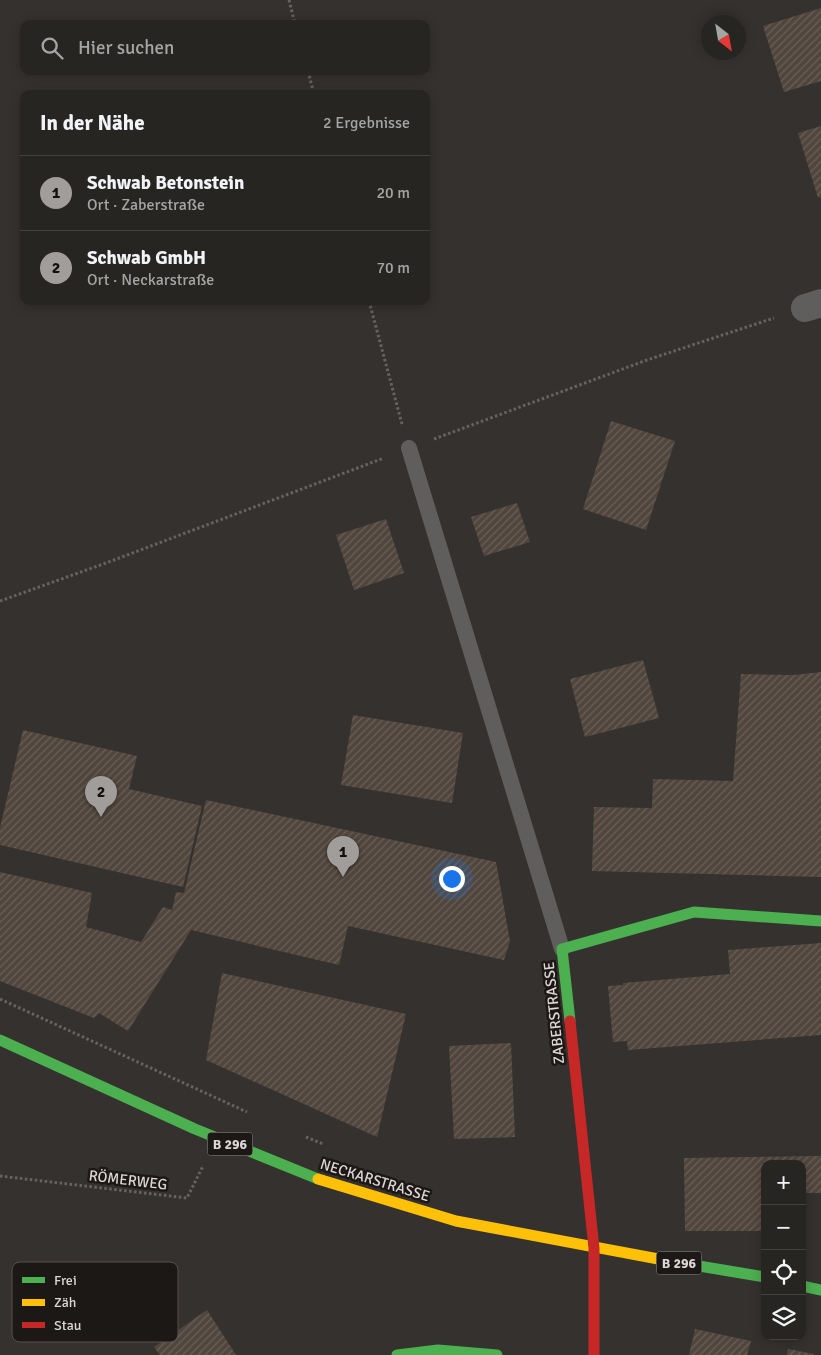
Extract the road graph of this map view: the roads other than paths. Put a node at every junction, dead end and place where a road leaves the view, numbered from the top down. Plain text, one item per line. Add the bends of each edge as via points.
1 (409, 448) road end
2 (821, 921) edge
3 (562, 949) junction
4 (0, 1040) edge
5 (594, 1248) junction
6 (761, 1276) edge
7 (806, 1287) edge
8 (821, 1290) edge
9 (397, 1355) edge
10 (497, 1355) edge
11 (594, 1355) edge

1 - 3 lane
2 - 3 main road, ZABERSTRASSE via 694,912
3 - 5 main road, ZABERSTRASSE
4 - 5 main road, NECKARSTRASSE / B 296 via 217,1139 306,1175 456,1221
5 - 6 main road, NECKARSTRASSE / B 296
5 - 11 main road, ZABERSTRASSE
7 - 8 main road
9 - 10 main road via 438,1350

